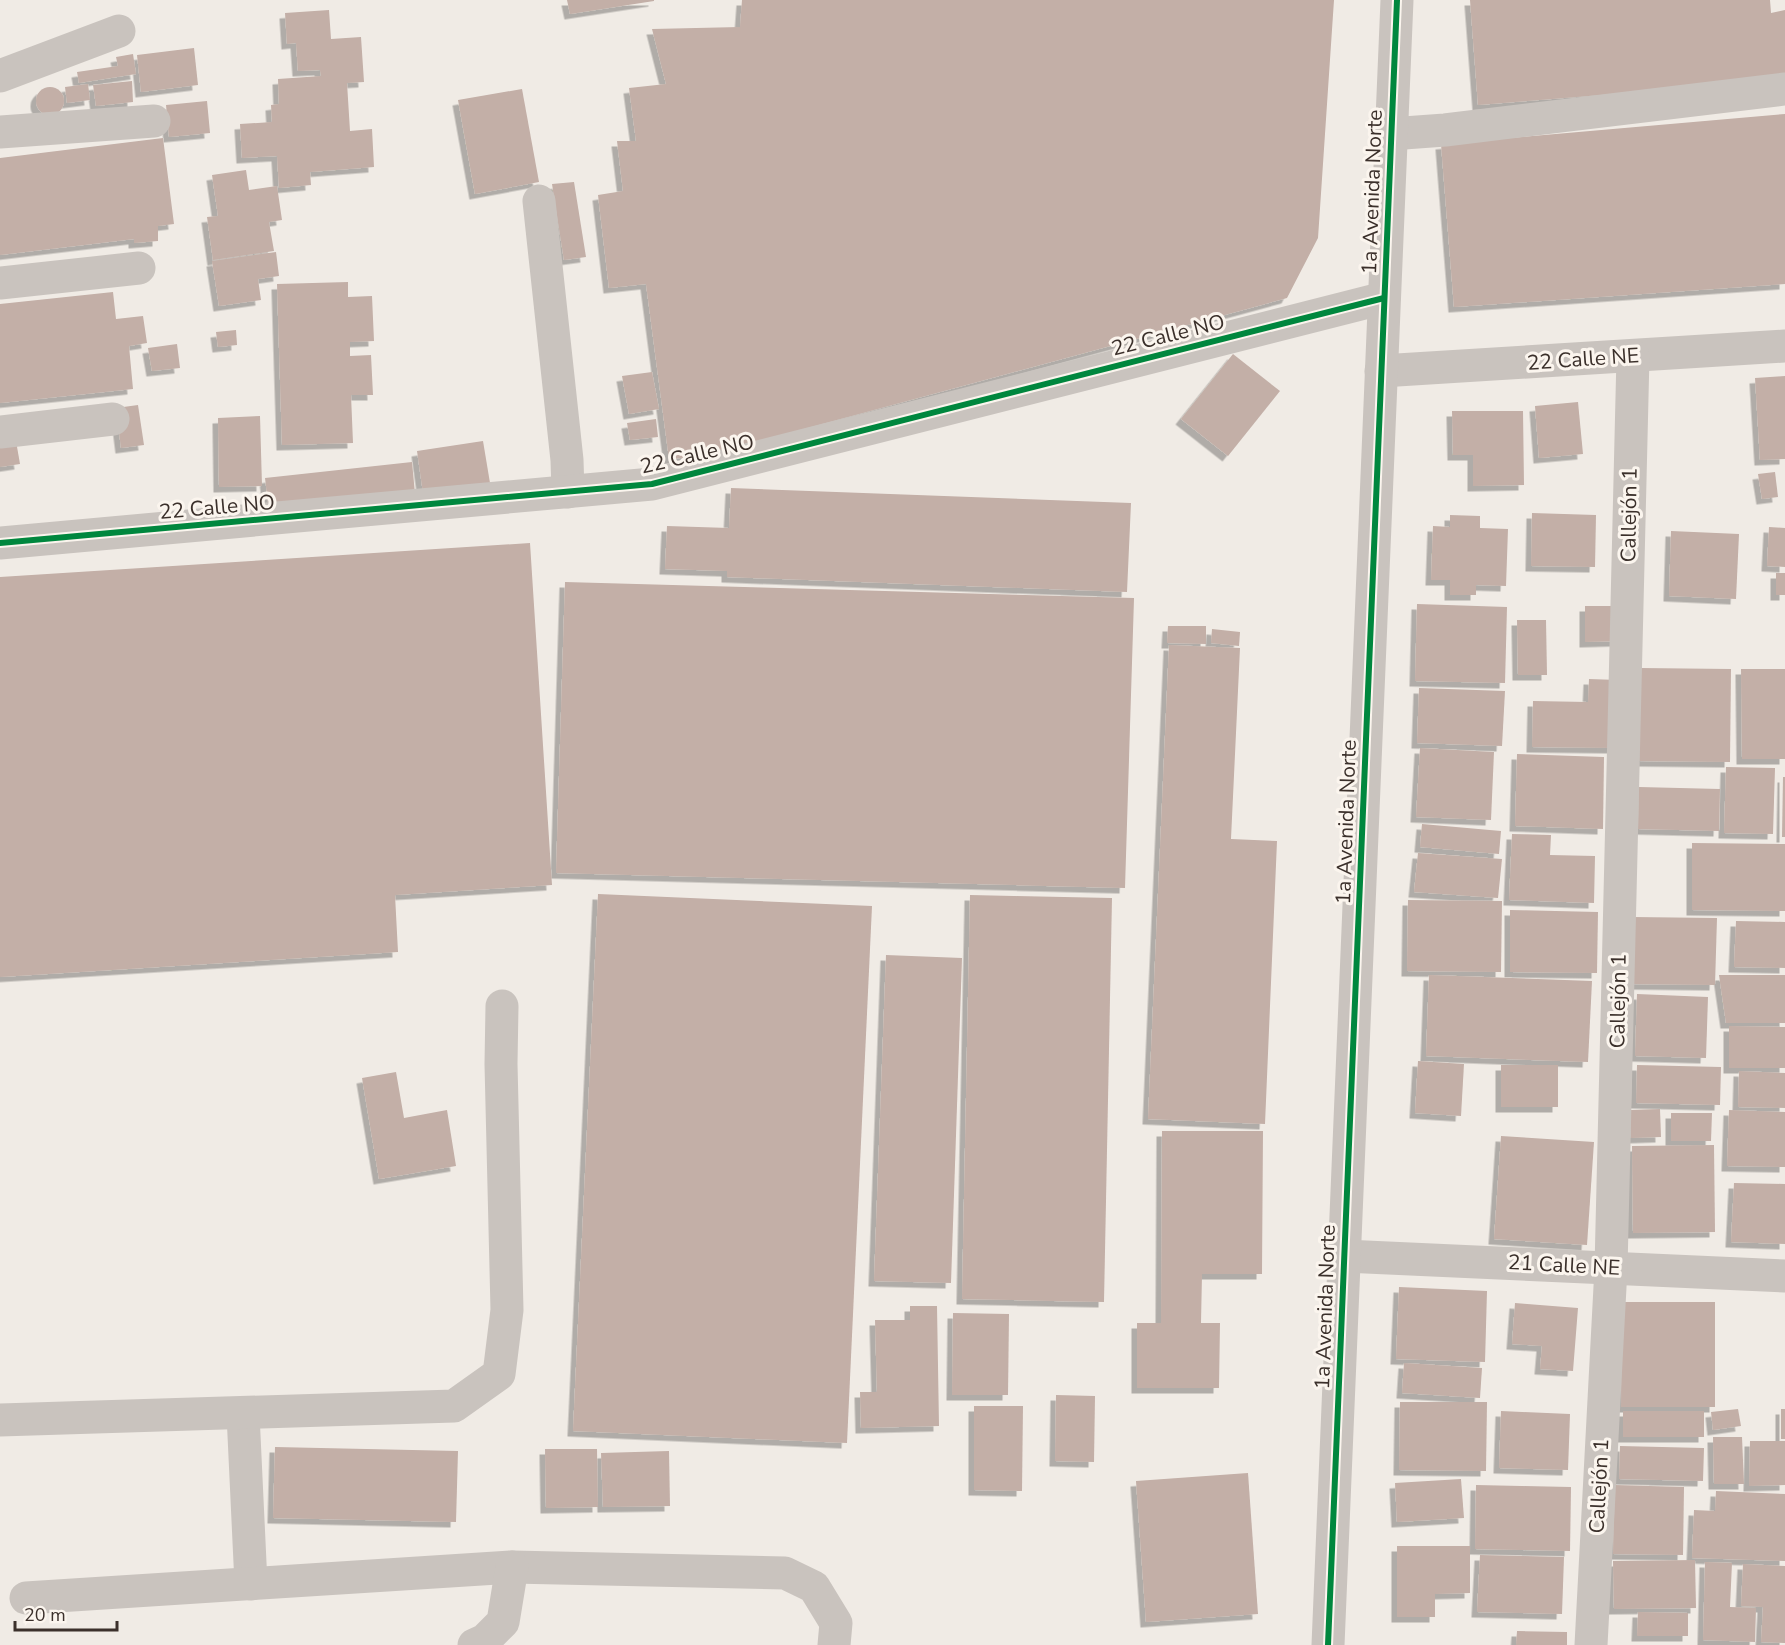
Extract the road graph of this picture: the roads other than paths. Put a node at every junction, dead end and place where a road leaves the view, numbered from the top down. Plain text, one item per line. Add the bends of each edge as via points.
1 (1397, 0) edge
2 (119, 31) dead end
3 (0, 76) edge
4 (1785, 89) edge
5 (154, 121) dead end
6 (0, 132) edge
7 (1390, 134) junction
8 (540, 201) dead end
9 (139, 268) dead end
10 (0, 283) edge
11 (1384, 298) junction
12 (1785, 346) edge
13 (1633, 356) junction
14 (1381, 372) junction
15 (113, 419) dead end
16 (0, 432) edge
17 (568, 492) junction
18 (0, 543) edge
19 (502, 1006) dead end
20 (1344, 1256) junction
21 (1611, 1268) junction
22 (1785, 1276) edge
23 (243, 1414) junction
24 (0, 1420) edge
25 (512, 1567) junction
26 (251, 1584) junction
27 (26, 1598) dead end
28 (474, 1645) edge
29 (834, 1645) edge
30 (1328, 1645) edge
31 (1591, 1645) edge

1 - 7 street, 1a Avenida Norte
2 - 3 street
4 - 7 street
5 - 6 street
7 - 11 street, 1a Avenida Norte
8 - 17 street
9 - 10 street
11 - 14 street, 1a Avenida Norte
11 - 17 street, 22 Calle NO via 652,483
12 - 13 street, 22 Calle NE
13 - 14 street, 22 Calle NE
13 - 21 street, Callejón 1
14 - 20 street, 1a Avenida Norte
15 - 16 street
17 - 18 street, 22 Calle NO
19 - 23 street via 507,1310 499,1374 454,1406
20 - 21 street, 21 Calle NE
20 - 30 street, 1a Avenida Norte
21 - 22 street, 21 Calle NE
21 - 31 street, Callejón 1
23 - 24 street
23 - 26 street
25 - 26 street
25 - 28 street via 503,1622
25 - 29 street via 785,1573 814,1587 836,1623
26 - 27 street

